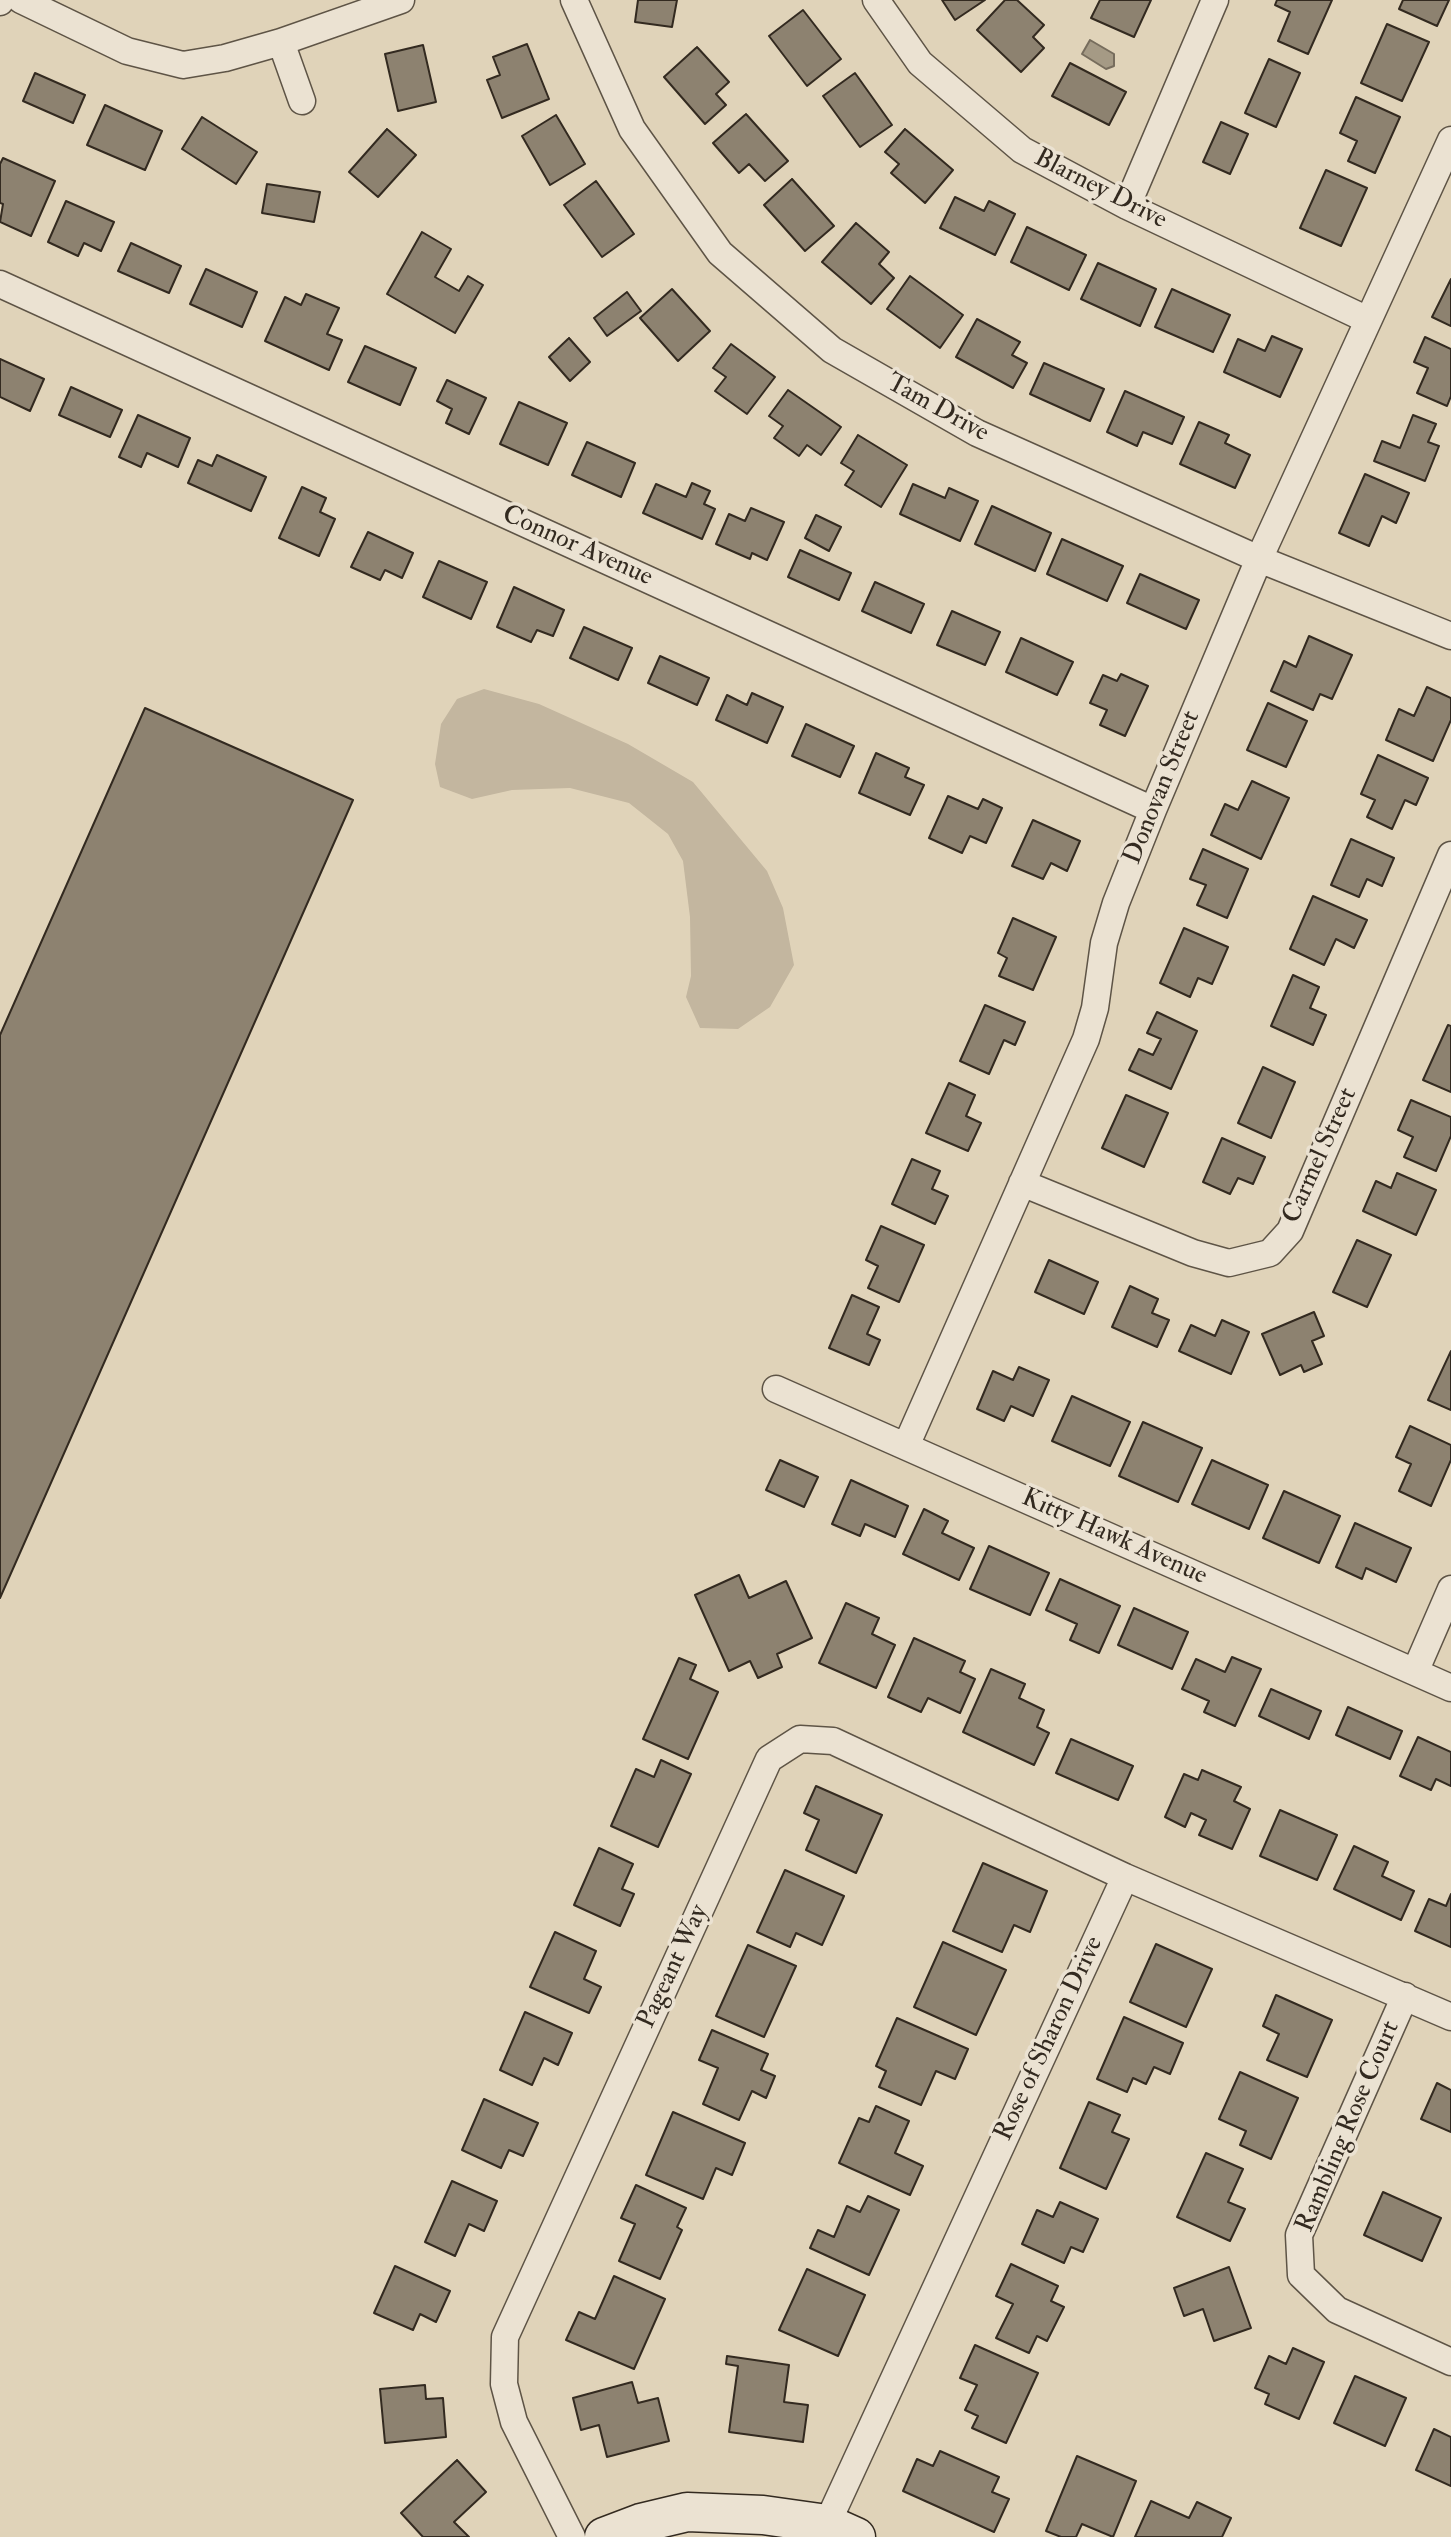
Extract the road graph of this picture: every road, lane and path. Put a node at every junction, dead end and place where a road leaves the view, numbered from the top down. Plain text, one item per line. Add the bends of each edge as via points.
1 (21, 0) edge
2 (401, 0) edge
3 (574, 0) edge
4 (876, 0) edge
5 (1215, 0) edge
6 (281, 42) junction
7 (302, 101) dead end
8 (1451, 140) edge
9 (1127, 206) junction
10 (0, 284) edge
11 (1368, 320) junction
12 (1259, 559) junction
13 (1451, 636) edge
14 (1153, 810) junction
15 (1451, 855) edge
16 (1022, 1183) junction
17 (776, 1389) dead end
18 (906, 1446) junction
19 (1451, 1589) edge
20 (1415, 1672) junction
21 (1451, 1688) edge
22 (1125, 1877) junction
23 (1405, 1996) junction
24 (1451, 2017) edge
25 (1451, 2362) edge
26 (842, 2531) edge
27 (572, 2537) edge
28 (604, 2537) edge

1 - 6 street via 127,51 183,65
2 - 6 street
3 - 12 street, Tam Drive via 632,129 720,253 832,350 977,433
4 - 9 street, Blarney Drive via 920,63 1022,150
5 - 9 street
6 - 7 street
8 - 11 street, Donovan Street
9 - 11 street, Blarney Drive
10 - 14 street, Connor Avenue
11 - 12 street, Donovan Street
12 - 13 street, Tam Drive
12 - 14 street, Donovan Street
14 - 16 street, Donovan Street via 1104,943 1086,1039
15 - 16 street, Carmel Street via 1290,1231 1270,1253 1229,1263 1193,1253
16 - 18 street, Donovan Street
17 - 18 street, Kitty Hawk Avenue
18 - 20 street, Kitty Hawk Avenue
19 - 20 street
20 - 21 street, Kitty Hawk Avenue
22 - 23 street
22 - 26 street, Rose of Sharon Drive
22 - 27 street, Pageant Way via 833,1741 800,1739 769,1759 505,2337 504,2384 514,2422
23 - 24 street
23 - 25 street, Rambling Rose Court via 1299,2235 1301,2275 1337,2310
26 - 28 street via 763,2515 687,2512

